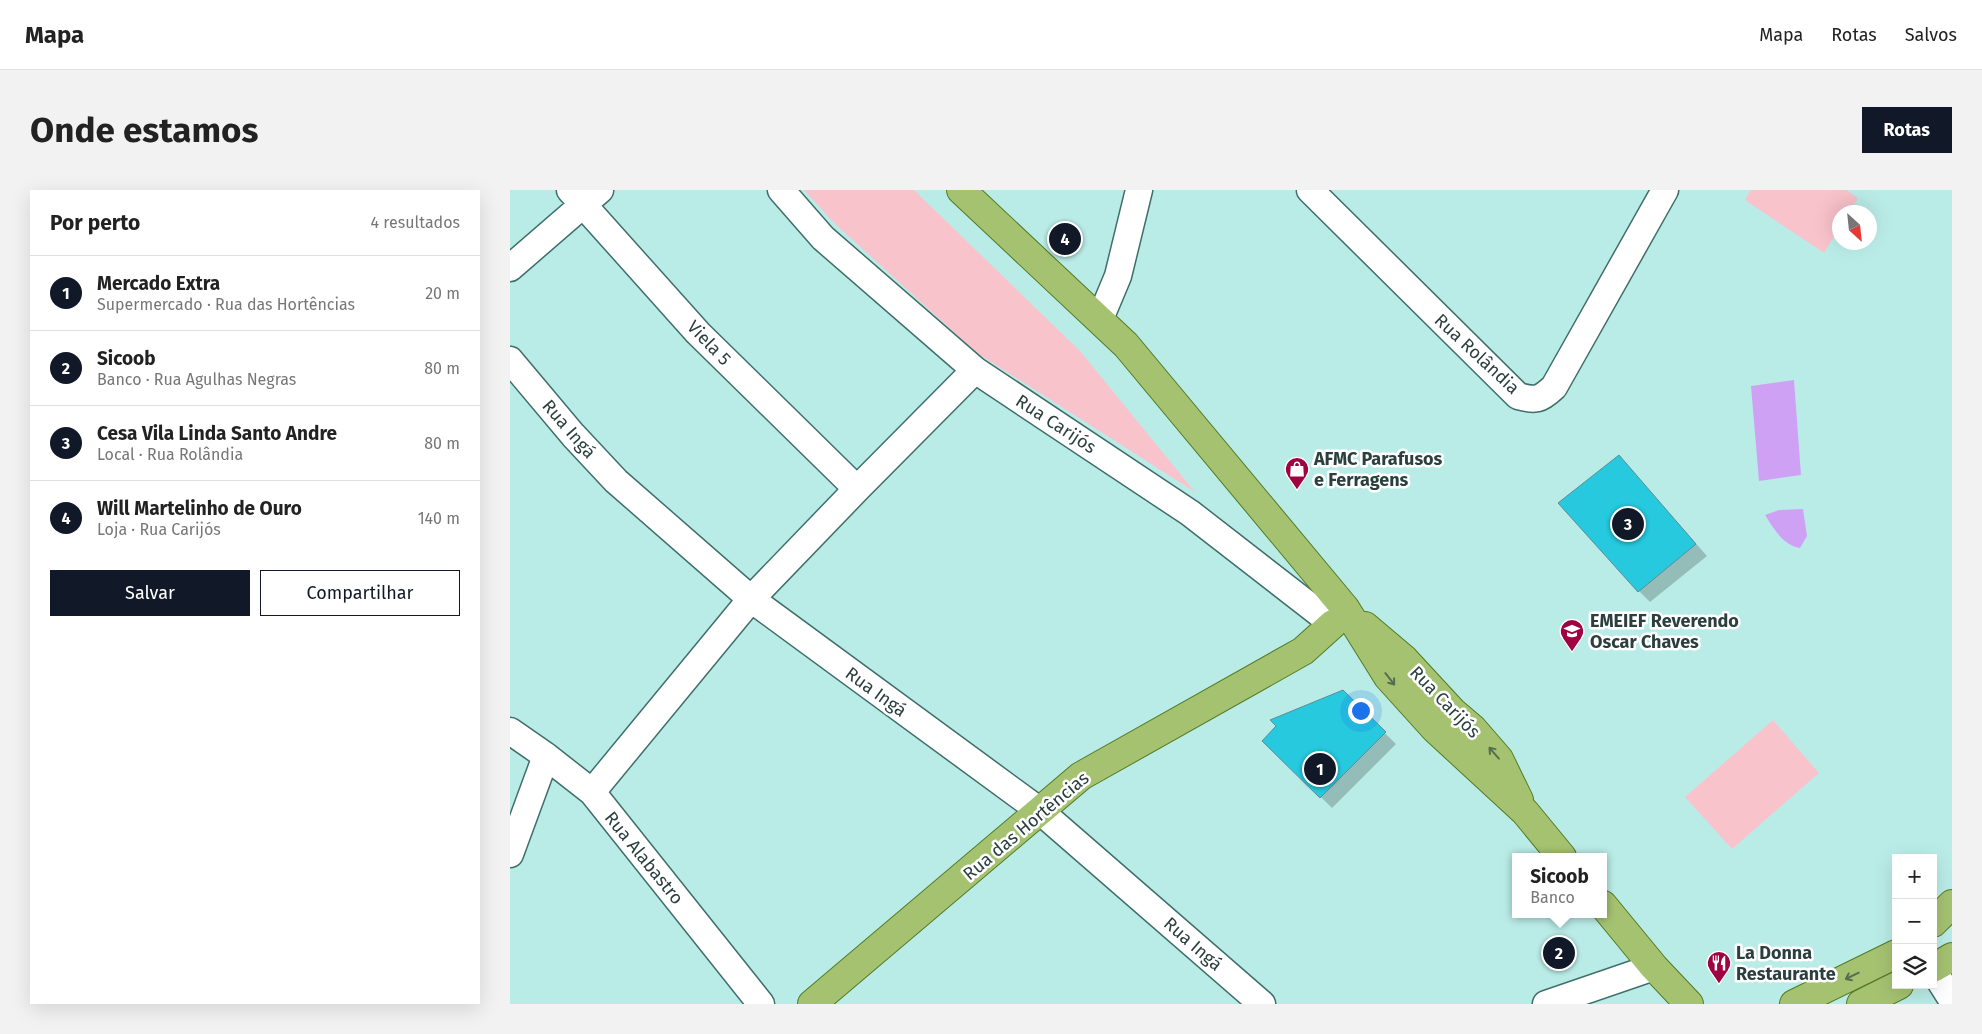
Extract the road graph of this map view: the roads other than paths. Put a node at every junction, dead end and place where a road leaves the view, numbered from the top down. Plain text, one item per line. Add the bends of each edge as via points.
1 (781, 190) edge
2 (961, 190) edge
3 (1140, 190) edge
4 (1310, 190) edge
5 (1656, 194) edge
6 (584, 195) edge
7 (510, 268) edge
8 (1100, 319) junction
9 (510, 360) edge
10 (975, 370) junction
11 (856, 489) junction
12 (751, 599) junction
13 (1339, 616) junction
14 (510, 731) edge
15 (546, 756) junction
16 (592, 792) junction
17 (1040, 811) junction
18 (1559, 853) edge
19 (510, 854) edge
20 (1952, 904) edge
21 (1607, 911) edge
22 (1937, 919) edge
23 (1892, 956) edge
24 (1952, 956) edge
25 (1937, 966) edge
26 (1654, 967) junction
27 (1937, 976) edge
28 (1892, 988) edge
29 (1952, 1000) edge
30 (760, 1004) edge
31 (812, 1004) edge
32 (1262, 1004) edge
33 (1546, 1004) edge
34 (1689, 1004) edge
35 (1794, 1004) edge
36 (1861, 1004) edge

1 - 10 street, Rua Carijós via 823,238
2 - 8 main road, Rua Carijós
3 - 8 street via 1118,276
4 - 5 street, Rua Rolândia via 1518,396 1533,400 1543,397 1554,387
6 - 7 street
6 - 11 street, Viela 5 via 698,333
8 - 13 main road, Rua Carijós via 1126,345
9 - 12 street, Rua Ingá via 573,436 616,481
10 - 11 street
10 - 13 street, Rua Carijós
11 - 12 street
12 - 16 street
12 - 17 street, Rua Ingá
13 - 17 main road, Rua das Hortências via 1303,651 1081,776
13 - 18 main road, Rua Carijós via 1404,659 1473,729 1499,759 1525,812
14 - 15 street, Rua Alabastro
15 - 16 street, Rua Alabastro
15 - 19 street
16 - 30 street, Rua Alabastro
17 - 31 main road, Rua das Hortências
17 - 32 street, Rua Ingá
20 - 22 main road
21 - 26 main road
23 -> 35 main road
24 - 25 main road
26 - 33 street
26 - 34 main road
27 - 29 street
28 - 36 main road

